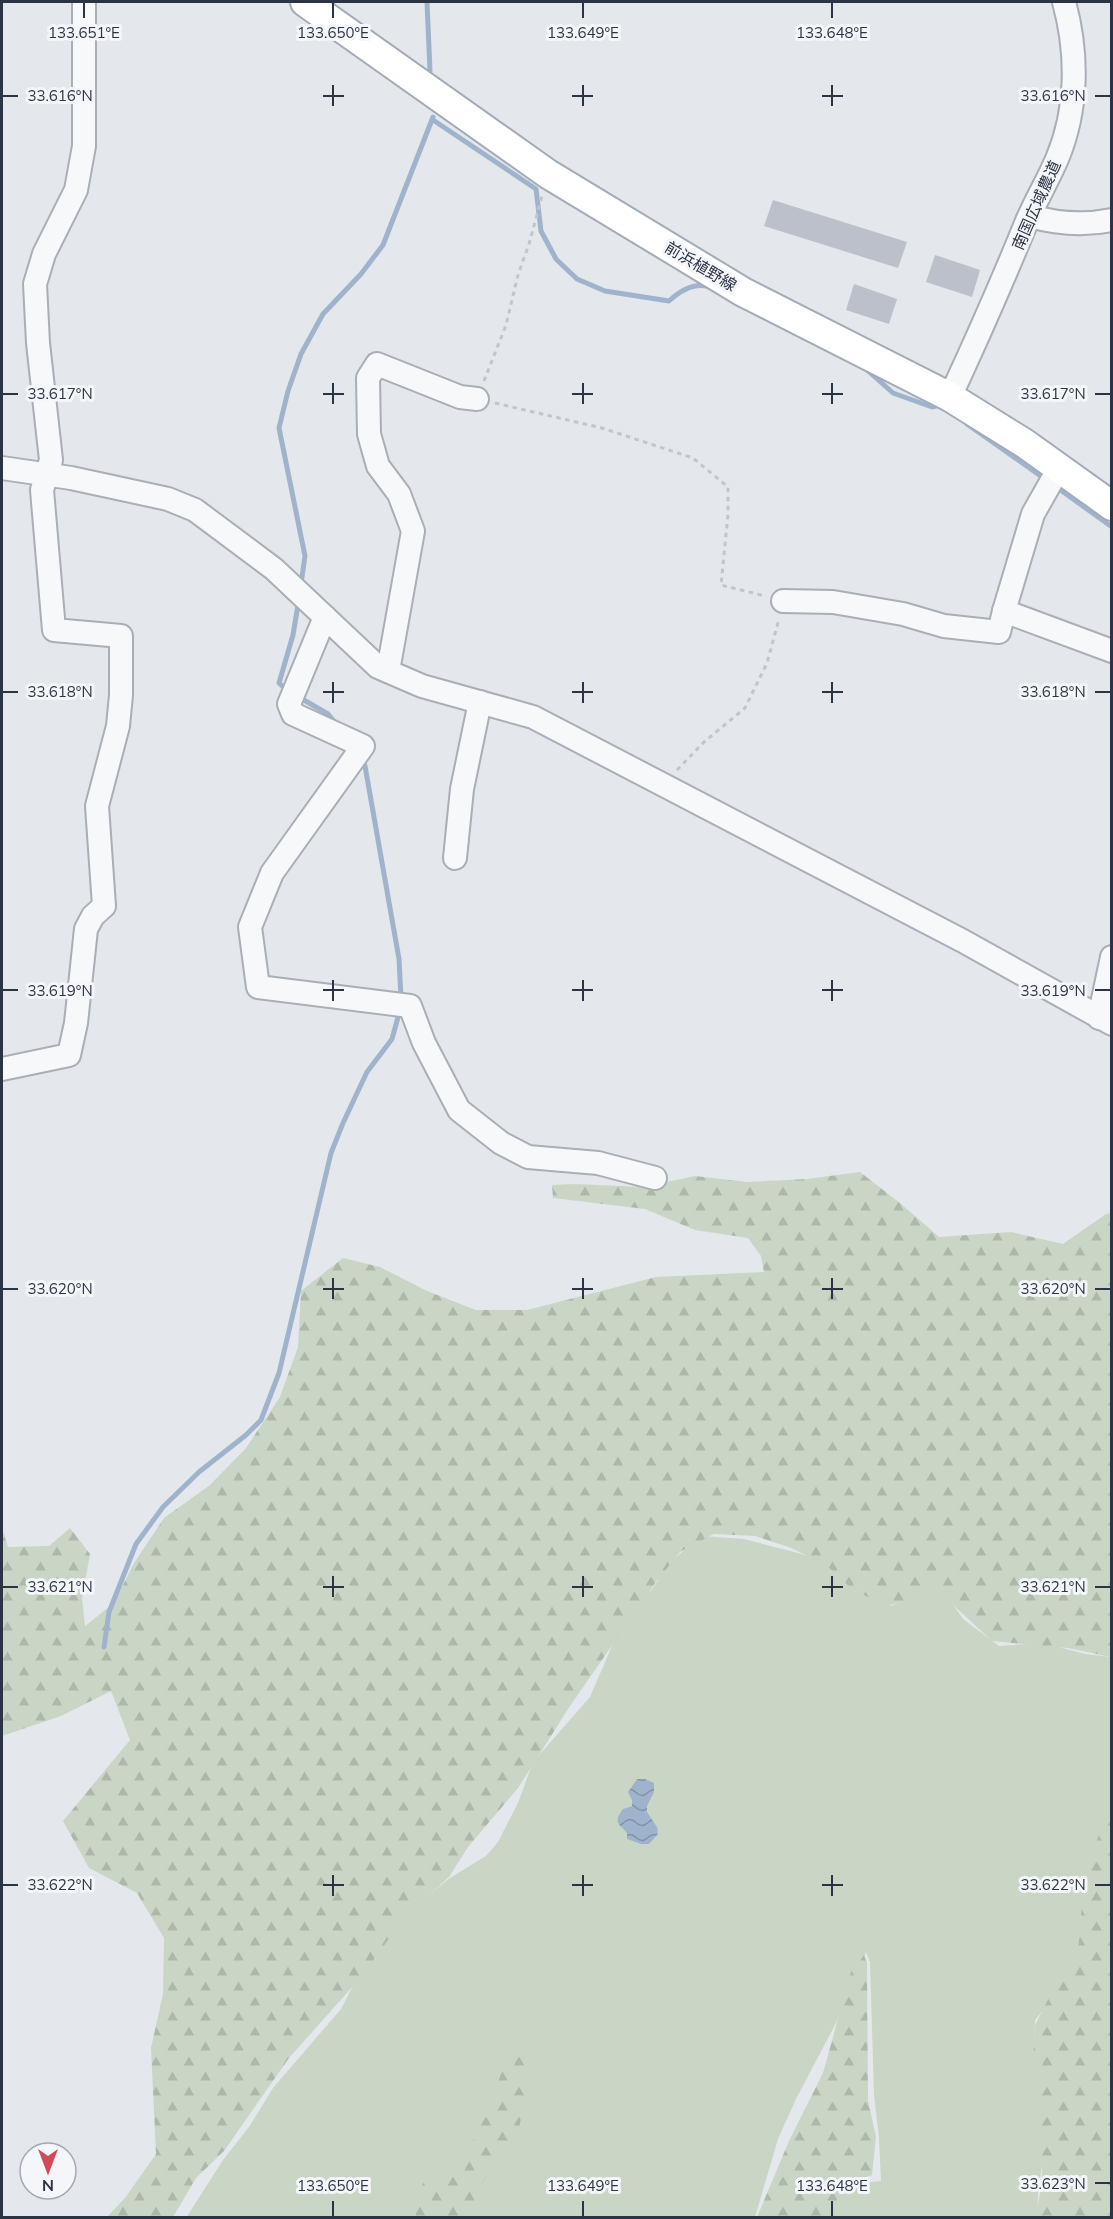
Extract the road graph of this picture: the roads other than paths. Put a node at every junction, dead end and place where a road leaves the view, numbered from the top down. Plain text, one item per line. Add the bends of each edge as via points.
1 (84, 2) edge
2 (305, 2) edge
3 (1064, 2) edge
4 (1030, 216) junction
5 (1112, 220) edge
6 (950, 397) junction
7 (477, 399) road end
8 (2, 468) edge
9 (1059, 468) junction
10 (47, 474) junction
11 (1112, 506) edge
12 (783, 601) road end
13 (1004, 611) junction
14 (325, 617) junction
15 (1112, 651) edge
16 (388, 671) junction
17 (480, 702) junction
18 (455, 858) dead end
19 (1112, 957) edge
20 (1105, 1021) edge
21 (2, 1069) edge
22 (655, 1178) dead end

1 - 10 street via 84,146 76,190 44,254 35,284 51,460
2 - 6 main road, 前浜植野線 via 548,174 743,292
3 - 4 street, 南国広域農道 via 1074,57 1070,116 1058,157
4 - 5 street via 1070,224
4 - 6 street, 南国広域農道
6 - 9 main road, 前浜植野線
7 - 16 street via 460,397 377,364 368,378 369,434 378,466 399,494 413,531
8 - 10 street
9 - 11 main road, 前浜植野線
9 - 13 street via 1033,514
10 - 14 street via 168,499 195,510 274,569
10 - 21 street via 42,490 54,630 121,636 121,695 118,726 97,806 104,906 86,929 69,1055
12 - 13 street via 833,602 903,614 944,626 999,632
13 - 15 street
14 - 16 street via 378,667
14 - 22 street via 289,704 293,714 363,746 272,873 250,927 258,987 410,1006 424,1043 459,1110 501,1143 528,1156 598,1163
16 - 17 street via 422,686
17 - 18 street via 462,789
17 - 20 street via 533,717 963,941
19 - 20 street

